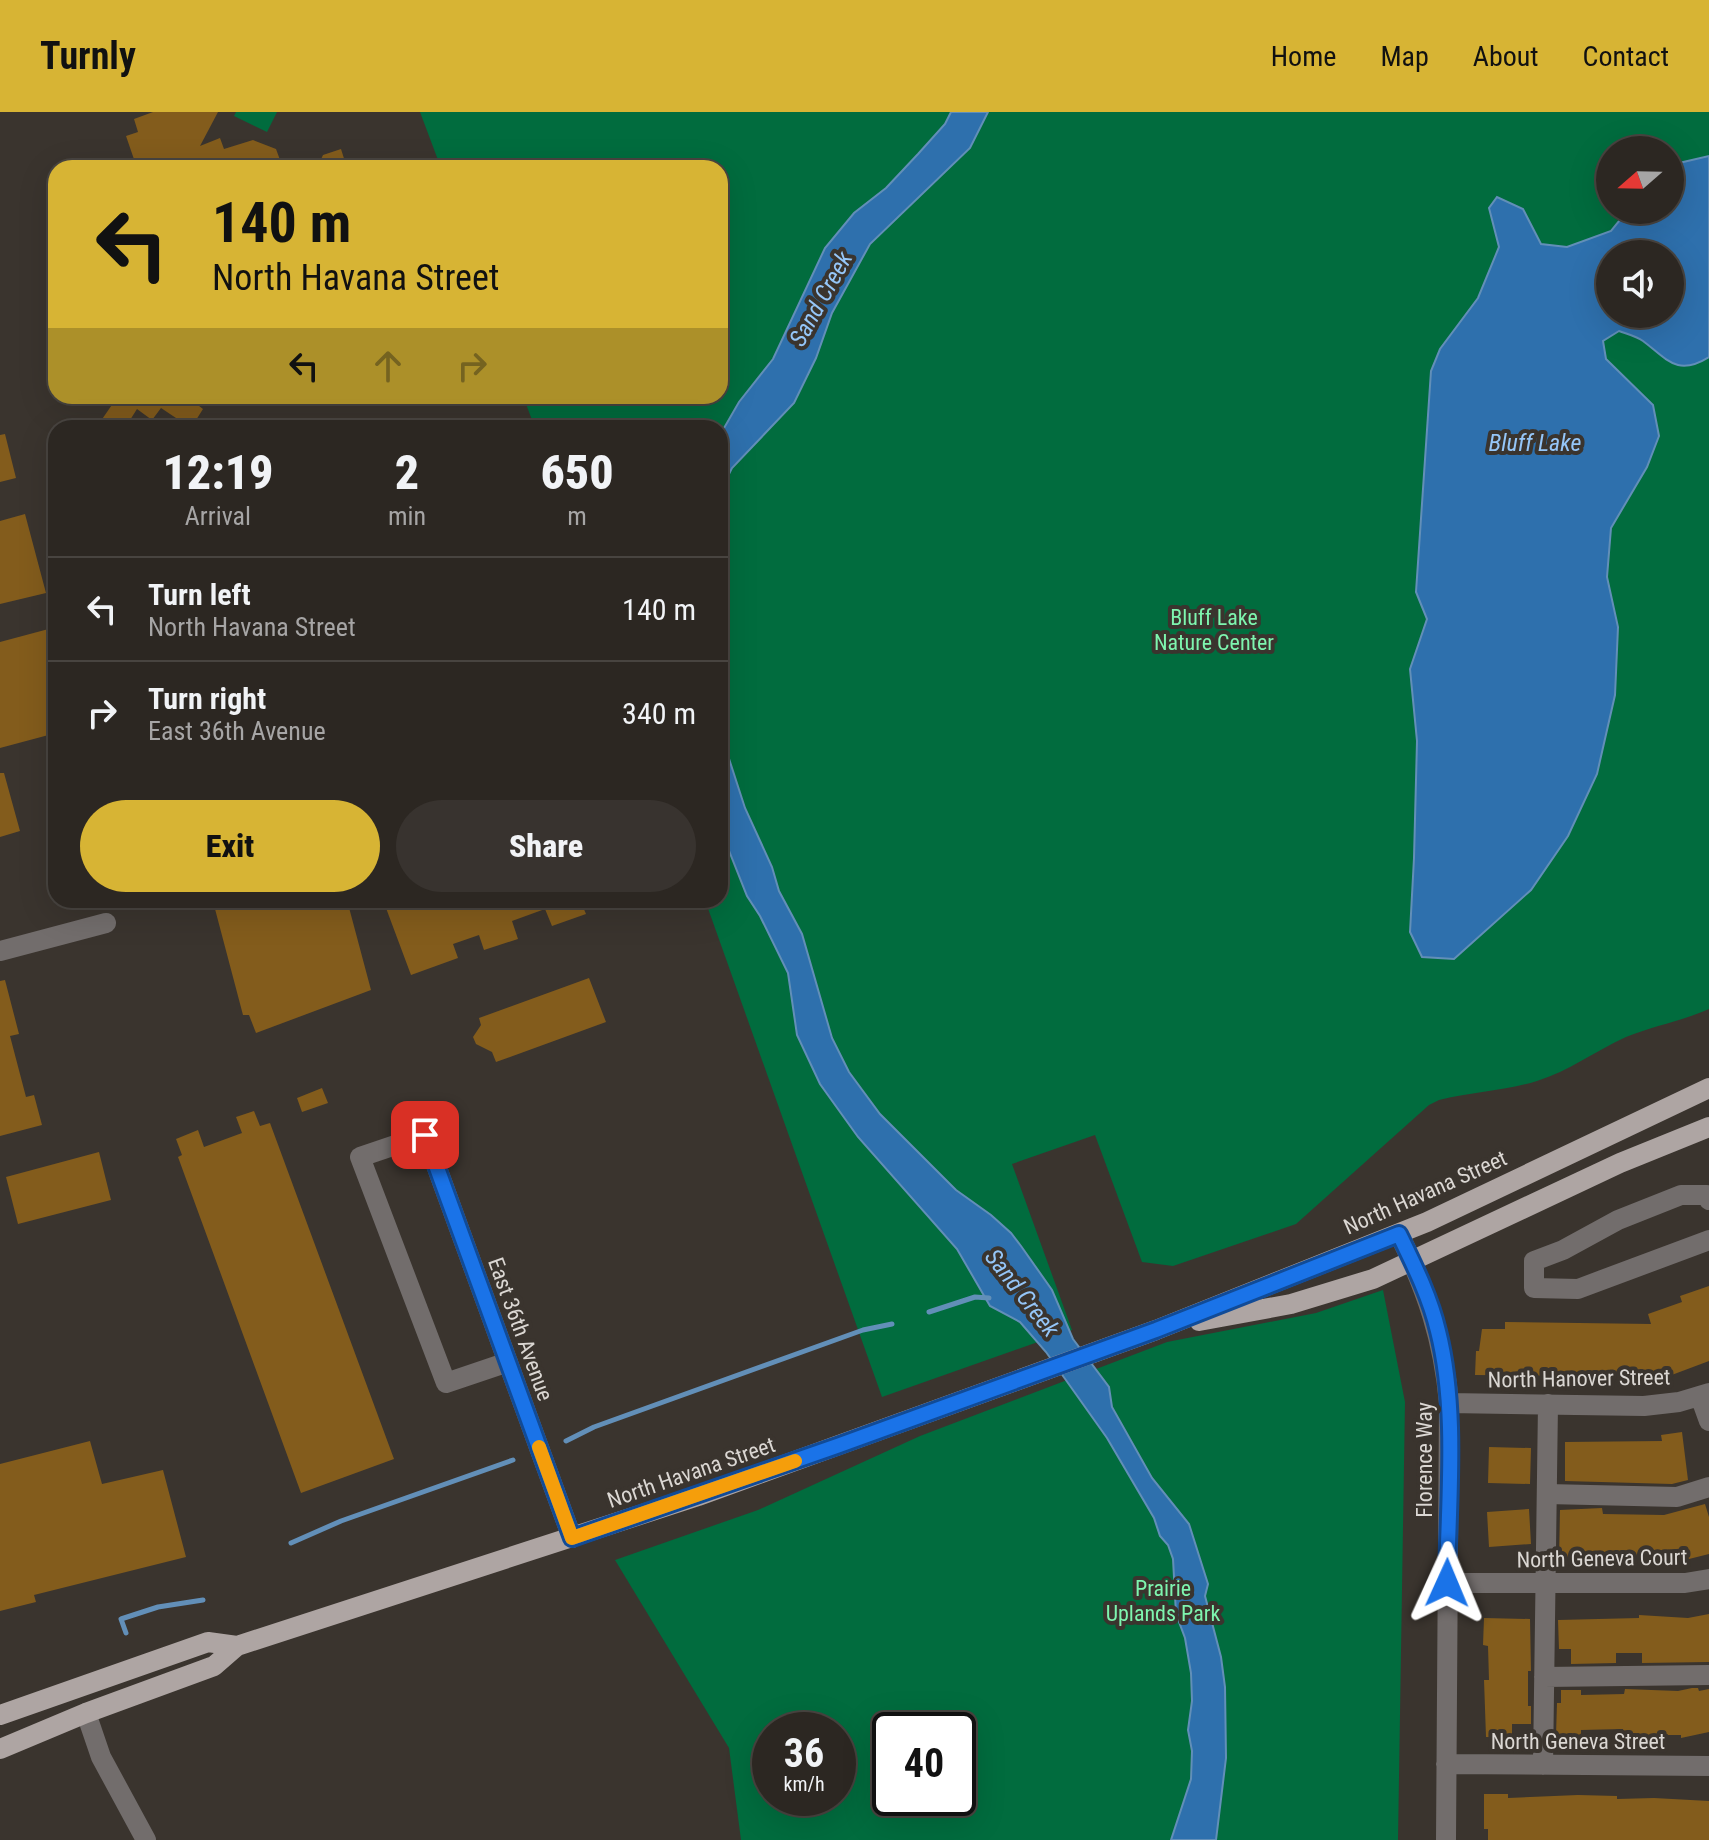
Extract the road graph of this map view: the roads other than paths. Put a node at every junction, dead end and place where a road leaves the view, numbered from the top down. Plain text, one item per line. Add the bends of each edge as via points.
1 (106, 923) dead end
2 (0, 951) edge
3 (1709, 1088) edge
4 (1709, 1127) edge
5 (1709, 1200) edge
6 (1399, 1234) junction
7 (1709, 1240) edge
8 (1412, 1259) junction
9 (1156, 1330) junction
10 (508, 1362) junction
11 (1704, 1394) edge
12 (1449, 1403) junction
13 (1548, 1404) junction
14 (1709, 1421) edge
15 (1709, 1487) edge
16 (1547, 1494) junction
17 (572, 1538) junction
18 (1709, 1579) edge
19 (1447, 1583) junction
20 (1546, 1583) junction
21 (237, 1646) junction
22 (1709, 1675) edge
23 (1544, 1677) junction
24 (86, 1713) junction
25 (0, 1715) edge
26 (0, 1749) edge
27 (1446, 1764) junction
28 (1543, 1765) junction
29 (1709, 1766) edge
30 (146, 1840) edge
31 (1446, 1840) edge

1 - 2 street
3 - 6 main road, North Havana Street
4 - 8 main road, North Havana Street
5 - 7 street via 1707,1195 1681,1195 1534,1261 1534,1288 1578,1289
6 - 8 street, Florence Way
6 - 9 main road, North Havana Street
8 - 9 main road, North Havana Street via 1324,1295
8 - 12 street, Florence Way via 1439,1332
9 - 17 main road, North Havana Street
10 - 10 street, East 36th Avenue via 425,1135 360,1157 446,1383
10 - 17 street, East 36th Avenue
11 - 13 street, North Hanover Street via 1644,1406
11 - 14 street
12 - 13 street, North Hanover Street
12 - 19 street, Florence Way
13 - 16 street
15 - 16 street via 1677,1497
16 - 20 street
17 - 21 main road, North Havana Street
18 - 20 street, North Geneva Court
19 - 20 street, North Geneva Court
19 - 27 street, Florence Way
20 - 23 street
21 - 24 main road, North Havana Street via 214,1666
21 - 25 main road, North Havana Street via 208,1642
22 - 23 street
23 - 28 street
24 - 26 main road, North Havana Street
24 - 30 street via 101,1757
27 - 28 street, North Geneva Street
27 - 31 street, Florence Way
28 - 29 street, North Geneva Street

